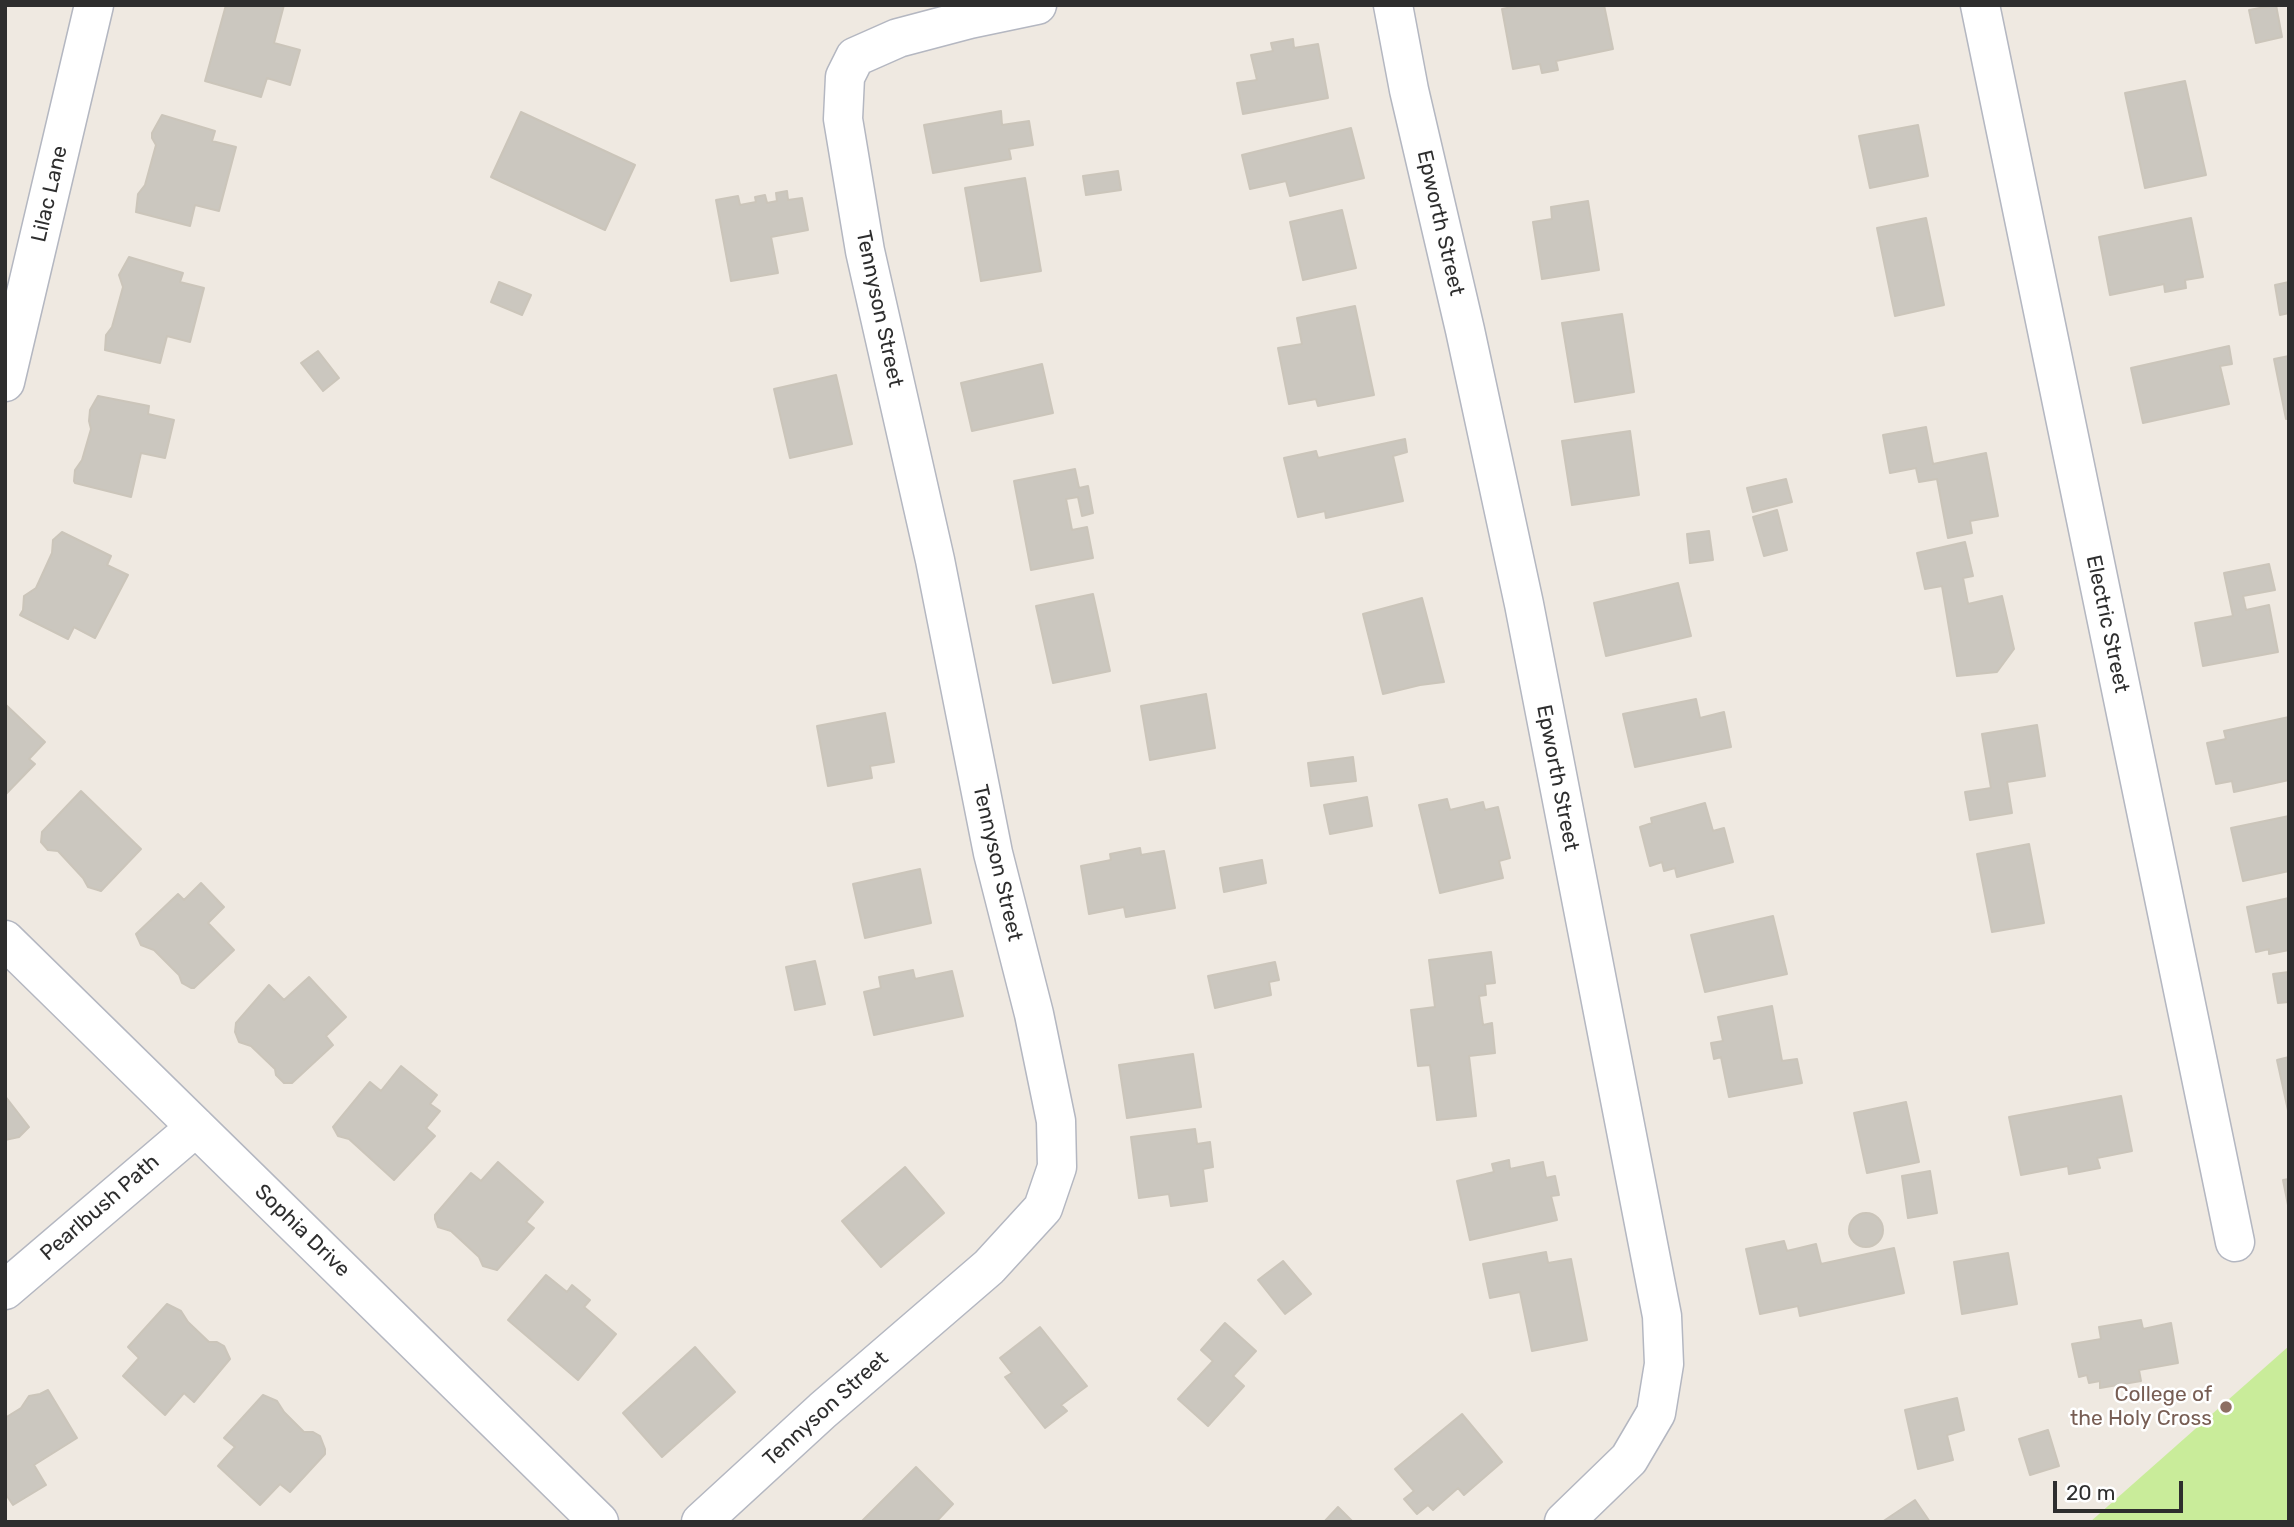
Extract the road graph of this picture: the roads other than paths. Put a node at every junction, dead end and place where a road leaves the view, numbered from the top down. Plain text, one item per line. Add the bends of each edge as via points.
1 (94, 5) edge
2 (1037, 5) edge
3 (1393, 5) edge
4 (1980, 5) edge
5 (5, 382) edge
6 (5, 940) edge
7 (196, 1127) junction
8 (2235, 1242) dead end
9 (5, 1290) edge
10 (598, 1522) edge
11 (701, 1522) edge
12 (1564, 1522) edge

1 - 5 street, Lilac Lane
2 - 11 street, Tennyson Street via 898,38 855,57 845,77 843,119 865,251 993,853 1056,1121 1058,1167 1043,1208 989,1267
3 - 12 street, Epworth Street via 1524,604 1662,1316 1664,1364 1656,1413 1629,1459
4 - 8 street, Electric Street
6 - 7 street, Sophia Drive
7 - 9 street, Pearlbush Path
7 - 10 street, Sophia Drive

